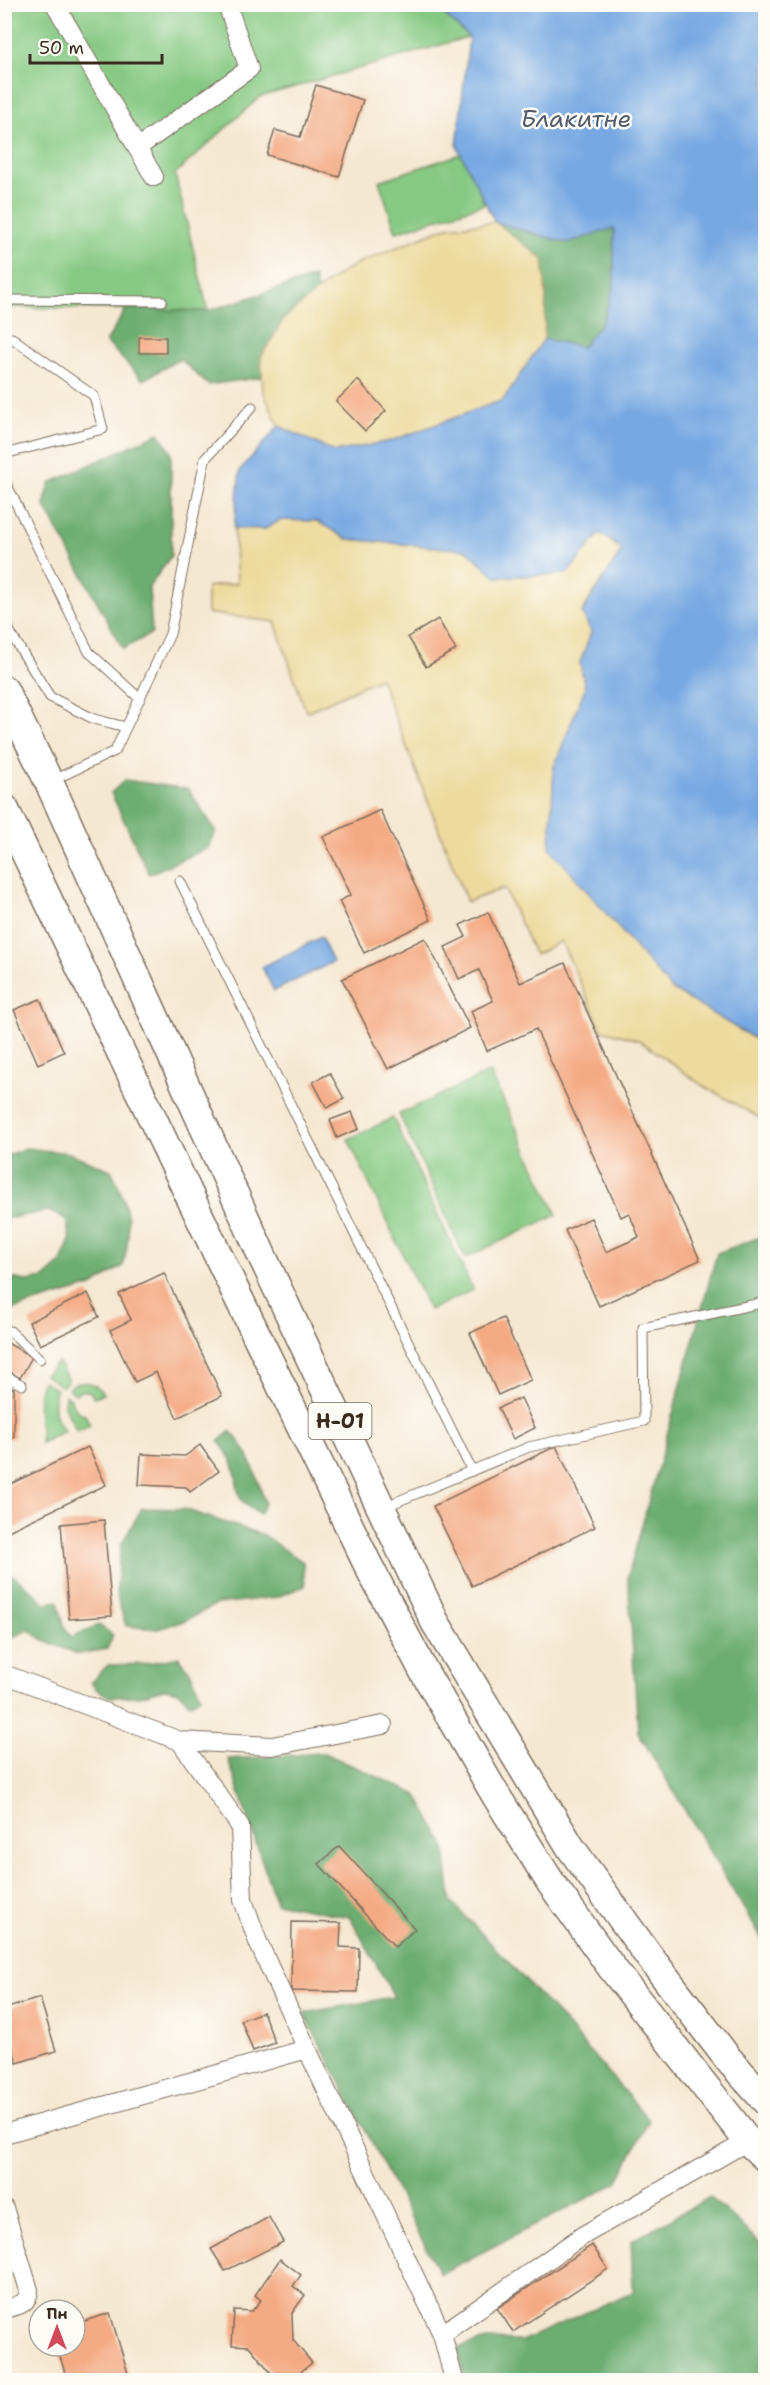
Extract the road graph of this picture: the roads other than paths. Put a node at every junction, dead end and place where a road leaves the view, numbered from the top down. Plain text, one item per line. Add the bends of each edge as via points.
1 (55, 4) edge
2 (227, 4) edge
3 (137, 148) junction
4 (154, 177) dead end
5 (4, 300) edge
6 (162, 301) dead end
7 (4, 340) edge
8 (252, 407) dead end
9 (4, 454) edge
10 (4, 479) edge
11 (4, 618) edge
12 (4, 690) edge
13 (140, 699) junction
14 (126, 727) junction
15 (49, 782) junction
16 (4, 808) edge
17 (180, 881) dead end
18 (765, 1302) edge
19 (10, 1332) dead end
20 (39, 1359) dead end
21 (4, 1375) edge
22 (22, 1385) dead end
23 (472, 1471) junction
24 (381, 1508) junction
25 (4, 1674) edge
26 (383, 1725) dead end
27 (180, 1742) junction
28 (308, 2049) junction
29 (765, 2101) edge
30 (4, 2134) edge
31 (757, 2149) edge
32 (4, 2208) edge
33 (4, 2309) edge
34 (442, 2334) junction
35 (454, 2380) edge

1 - 3 street
2 - 3 street via 249,69
3 - 4 street
5 - 6 lane
7 - 9 lane via 12,338 94,396 103,429
8 - 13 lane via 205,459 170,634
10 - 13 lane via 89,652
11 - 14 lane via 50,697 94,719
12 - 15 main road, Н-01
13 - 14 lane
14 - 15 lane via 115,752
15 - 24 main road, Н-01 via 258,1247
16 - 31 main road, Н-01 via 368,1566 422,1668 550,1883 612,1968
17 - 23 lane
18 - 23 lane via 643,1328 644,1421 529,1447
19 - 20 lane
21 - 22 lane
23 - 24 lane
24 - 29 main road, Н-01 via 435,1622 572,1848 655,1964
25 - 27 street
26 - 27 street via 272,1746
27 - 28 street via 240,1826 243,1900 258,1942
28 - 30 street
28 - 34 street
31 - 34 street via 582,2236
32 - 33 street via 29,2290 22,2304
34 - 35 street

